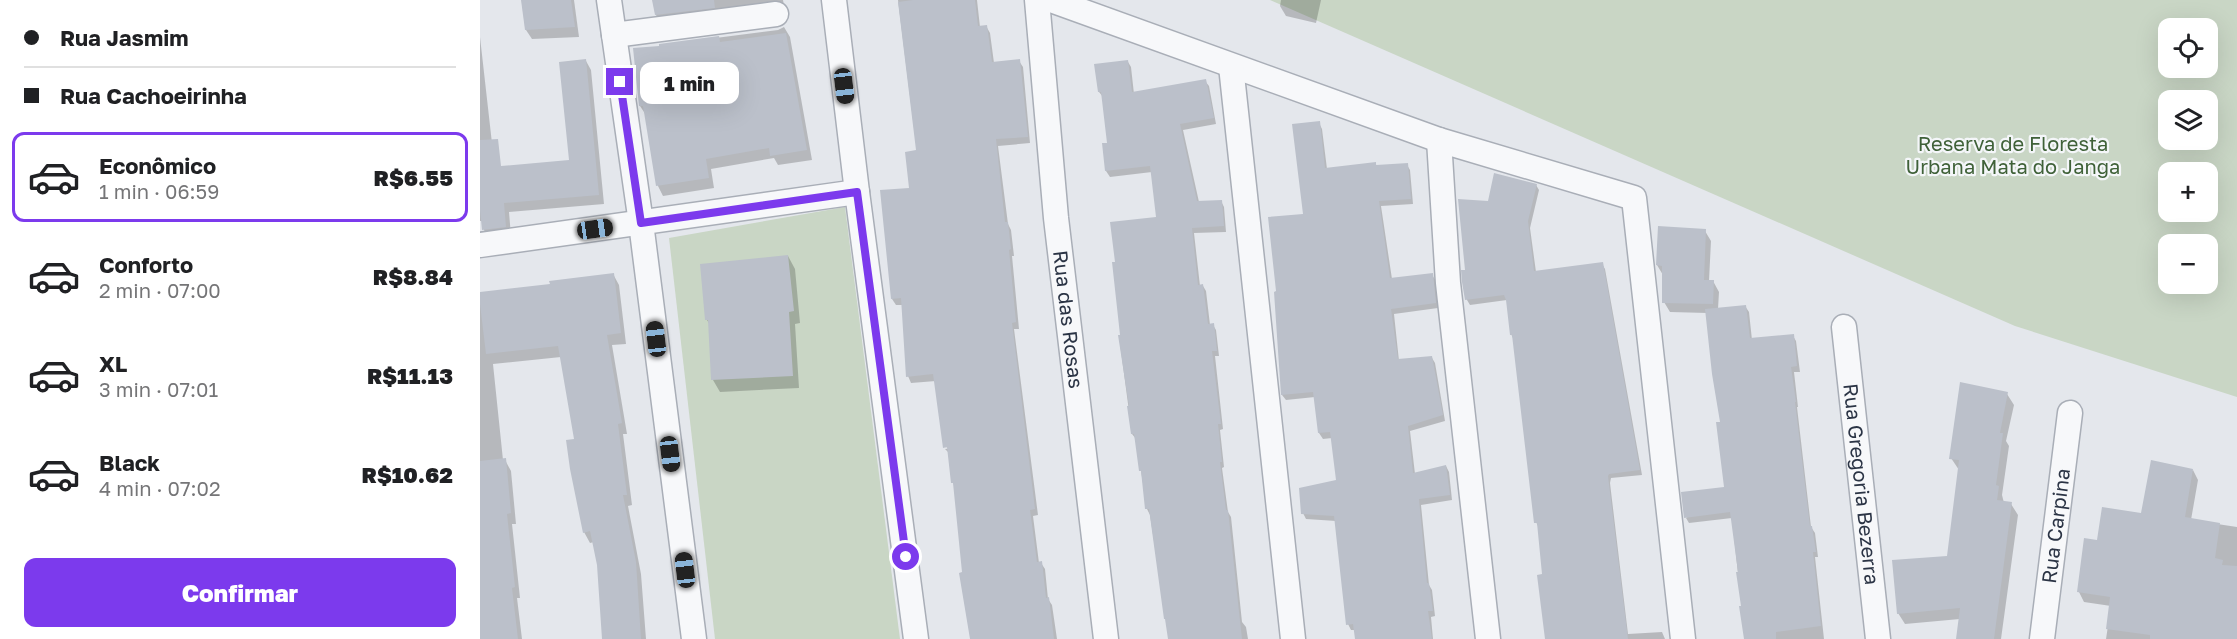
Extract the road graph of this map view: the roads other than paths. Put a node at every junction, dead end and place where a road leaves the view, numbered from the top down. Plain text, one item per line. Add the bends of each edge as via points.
1 (609, 0) edge
2 (834, 0) edge
3 (1038, 0) edge
4 (1052, 0) edge
5 (776, 14) dead end
6 (614, 35) junction
7 (1231, 66) junction
8 (1439, 140) junction
9 (857, 192) junction
10 (641, 223) junction
11 (480, 245) edge
12 (1844, 327) dead end
13 (2070, 413) dead end
14 (694, 639) edge
15 (916, 639) edge
16 (1106, 639) edge
17 (1293, 639) edge
18 (1488, 639) edge
19 (1683, 639) edge
20 (1878, 639) edge
21 (2042, 639) edge

1 - 6 street
2 - 9 street
3 - 16 street, Rua das Rosas via 1056,218
4 - 7 street
5 - 6 street
6 - 10 street
7 - 8 street
7 - 17 street
8 - 18 street via 1448,283
8 - 19 street via 1634,198
9 - 10 street
9 - 15 street
10 - 11 street
10 - 14 street
12 - 20 street, Rua Gregoria Bezerra
13 - 21 street, Rua Carpina

